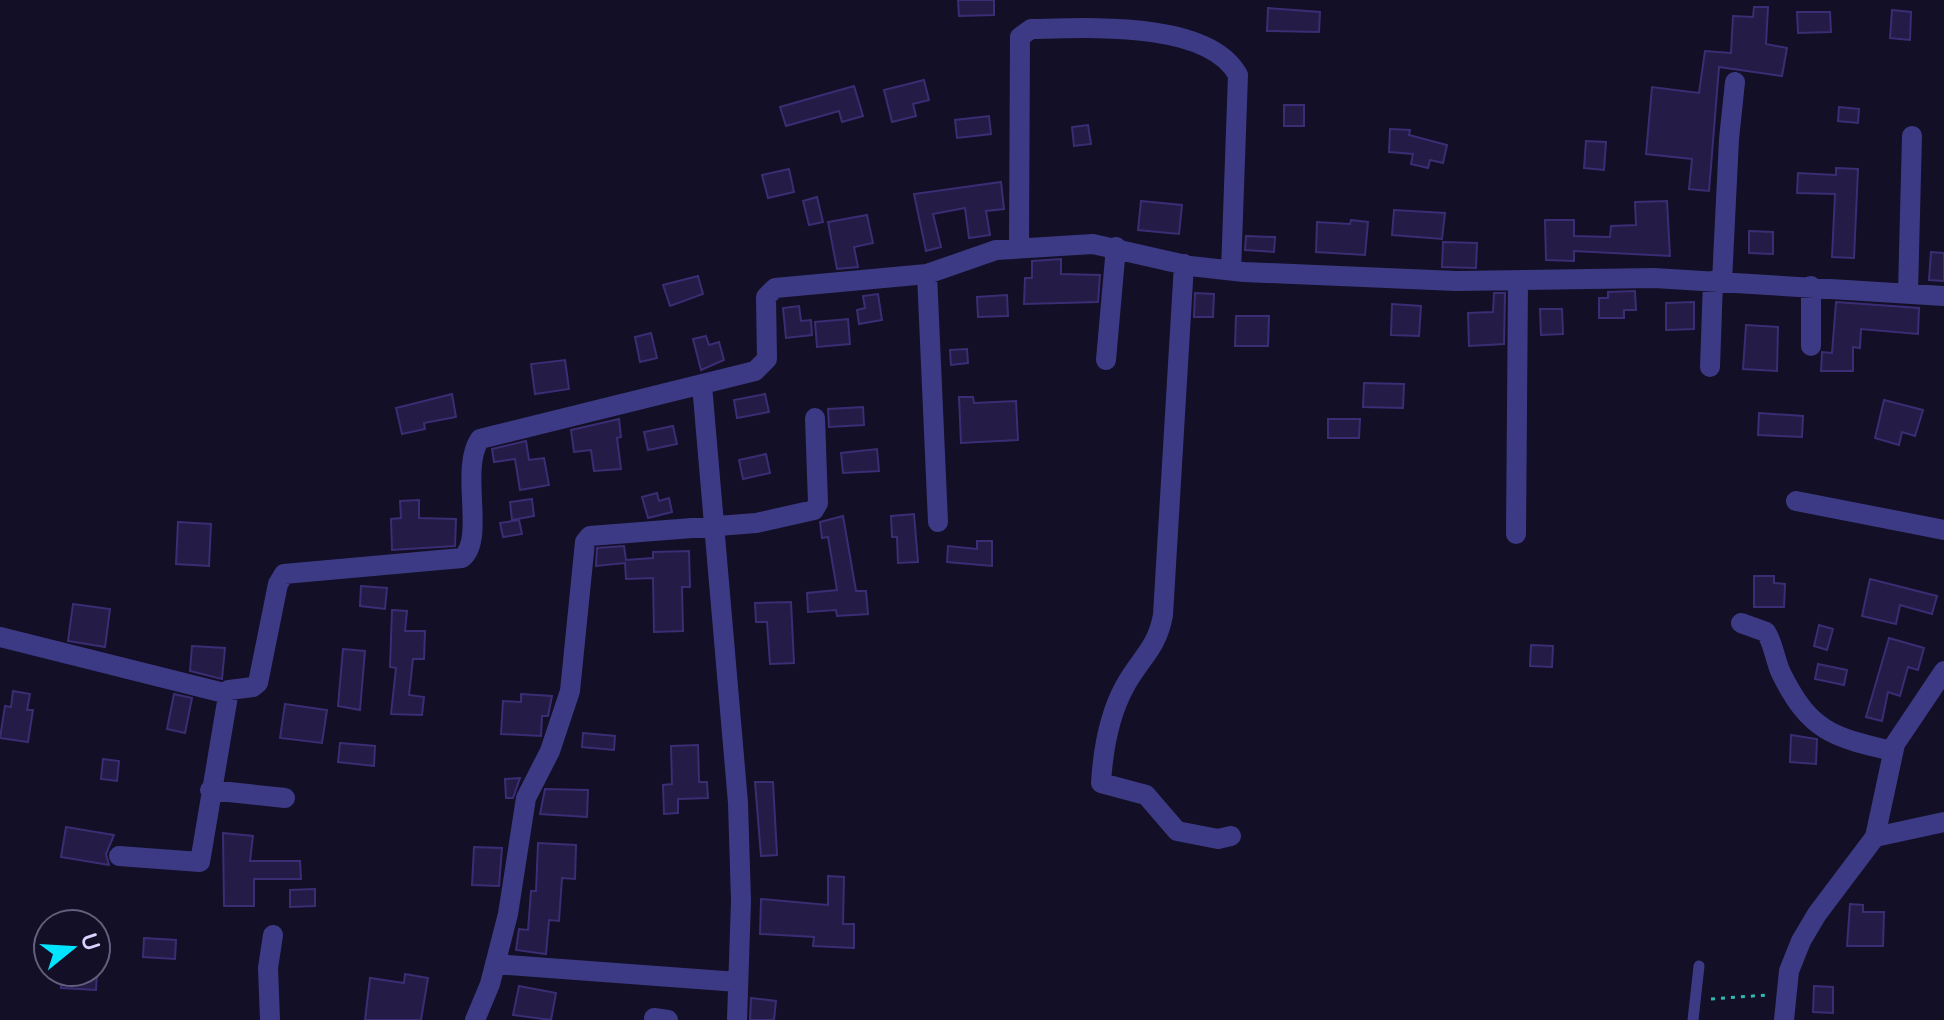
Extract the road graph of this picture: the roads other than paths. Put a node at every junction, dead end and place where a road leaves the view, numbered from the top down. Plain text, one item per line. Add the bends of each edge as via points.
1 (1735, 82) dead end
2 (1912, 136) dead end
3 (1019, 247) junction
4 (1116, 247) junction
5 (1184, 264) junction
6 (1231, 271) junction
7 (927, 274) junction
8 (1518, 281) junction
9 (1717, 281) junction
10 (1811, 286) junction
11 (1908, 292) junction
12 (1944, 296) edge
13 (1811, 346) dead end
14 (1106, 360) dead end
15 (1710, 367) dead end
16 (702, 385) junction
17 (815, 418) dead end
18 (1796, 501) dead end
19 (938, 522) dead end
20 (713, 528) junction
21 (1944, 530) edge
22 (1516, 534) dead end
23 (1741, 623) dead end
24 (0, 637) edge
25 (1944, 671) edge
26 (228, 694) junction
27 (1892, 751) junction
28 (210, 790) junction
29 (285, 798) dead end
30 (1944, 822) edge
31 (1231, 836) dead end
32 (1875, 837) junction
33 (119, 856) dead end
34 (273, 935) dead end
35 (495, 964) junction
36 (1699, 966) dead end
37 (738, 982) junction
38 (270, 1020) edge
39 (475, 1020) edge
40 (737, 1020) edge
41 (1693, 1020) edge
42 (1784, 1020) edge

1 - 9 street
2 - 11 street
3 - 4 street
3 - 6 street via 1020,37 1031,29 1143,29 1216,50 1238,75
3 - 7 street via 978,253
4 - 5 street
4 - 14 street
5 - 6 street
5 - 31 street via 1163,615 1155,645 1116,704 1101,783 1146,795 1177,831 1218,839
6 - 8 street
7 - 16 street via 773,289 766,297 768,343 762,367
7 - 19 street
8 - 9 street
8 - 22 street
9 - 10 street
9 - 15 street
10 - 11 street
10 - 13 street
11 - 12 street
16 - 20 street
16 - 26 street via 485,435 471,458 471,543 466,556 284,574 258,683 232,688
17 - 20 street via 816,507
18 - 21 street
20 - 35 street via 590,536 585,542 570,691 550,751 526,798 514,887
20 - 37 street via 738,803
23 - 27 street via 1766,632 1780,671 1822,730
24 - 26 street
25 - 27 street
26 - 28 street
27 - 32 street
28 - 29 street
28 - 33 street via 199,863
30 - 32 street
32 - 42 street via 1817,914 1789,971
34 - 38 street
35 - 37 street
35 - 39 street
36 - 41 lane
37 - 40 street

